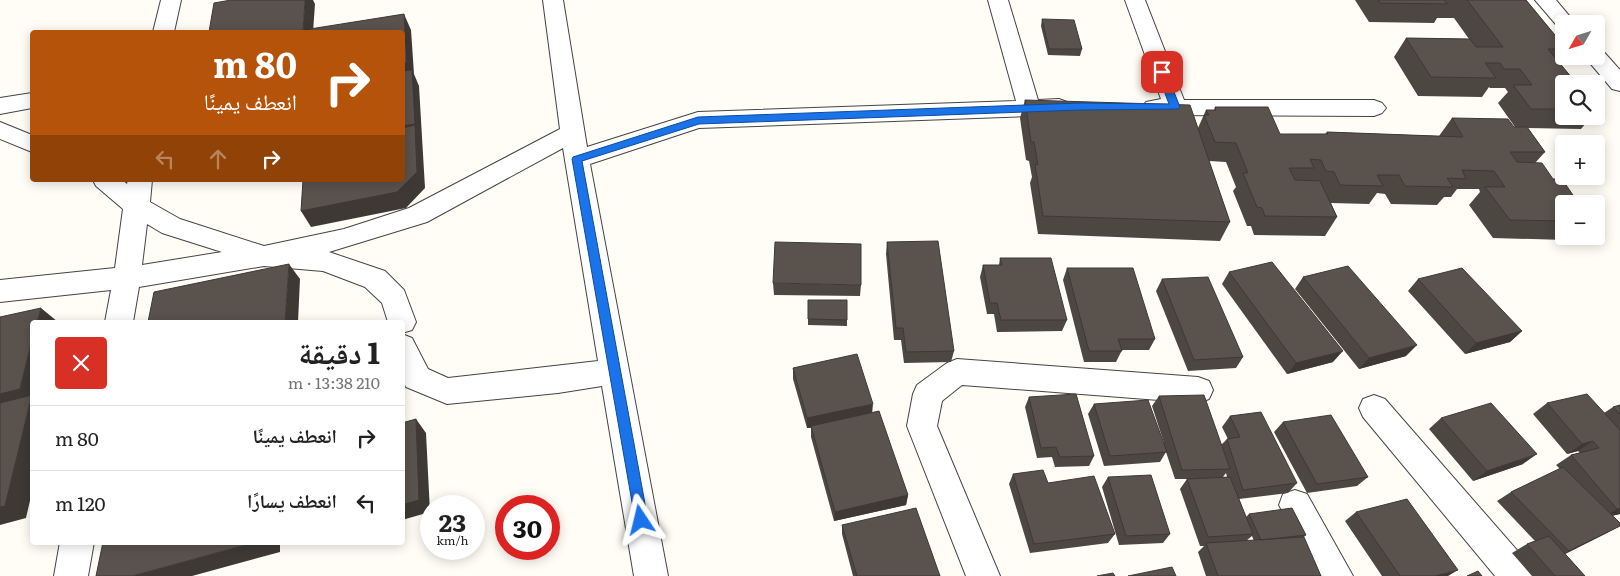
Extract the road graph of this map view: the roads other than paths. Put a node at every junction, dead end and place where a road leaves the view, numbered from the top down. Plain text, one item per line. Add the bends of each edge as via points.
1 (171, 0) edge
2 (553, 0) edge
3 (998, 0) edge
4 (1135, 0) edge
5 (1544, 0) edge
6 (1558, 15) edge
7 (164, 30) edge
8 (1603, 65) edge
9 (1620, 84) edge
10 (30, 101) edge
11 (0, 106) edge
12 (1080, 107) edge
13 (1137, 107) edge
14 (1175, 107) junction
15 (1029, 108) junction
16 (1374, 108) dead end
17 (0, 130) edge
18 (572, 133) junction
19 (30, 143) edge
20 (577, 159) junction
21 (107, 182) edge
22 (140, 182) edge
23 (137, 206) junction
24 (264, 256) junction
25 (127, 278) junction
26 (0, 291) edge
27 (119, 320) edge
28 (401, 320) edge
29 (405, 352) edge
30 (615, 370) junction
31 (1198, 390) dead end
32 (1374, 408) dead end
33 (1295, 505) dead end
34 (76, 545) edge
35 (71, 576) edge
36 (651, 576) edge
37 (983, 576) edge
38 (1336, 576) edge
39 (1517, 576) edge

1 - 7 street
2 - 18 street
3 - 15 street
4 - 14 street
5 - 6 street
8 - 9 street
10 - 11 street
12 - 15 street
13 - 14 street
14 - 16 street
15 - 20 street via 698,120
17 - 19 street
18 - 20 street
18 - 24 street via 418,215 345,239
20 - 30 street
21 - 23 street
22 - 23 street
23 - 24 street via 172,226
23 - 25 street
24 - 25 street
24 - 28 street via 324,260 375,279 394,298
25 - 26 street
25 - 27 street
29 - 30 street via 417,378 447,391 558,380
30 - 36 street
31 - 37 street via 957,372 928,394 922,426
32 - 39 street
33 - 38 street
34 - 35 street

